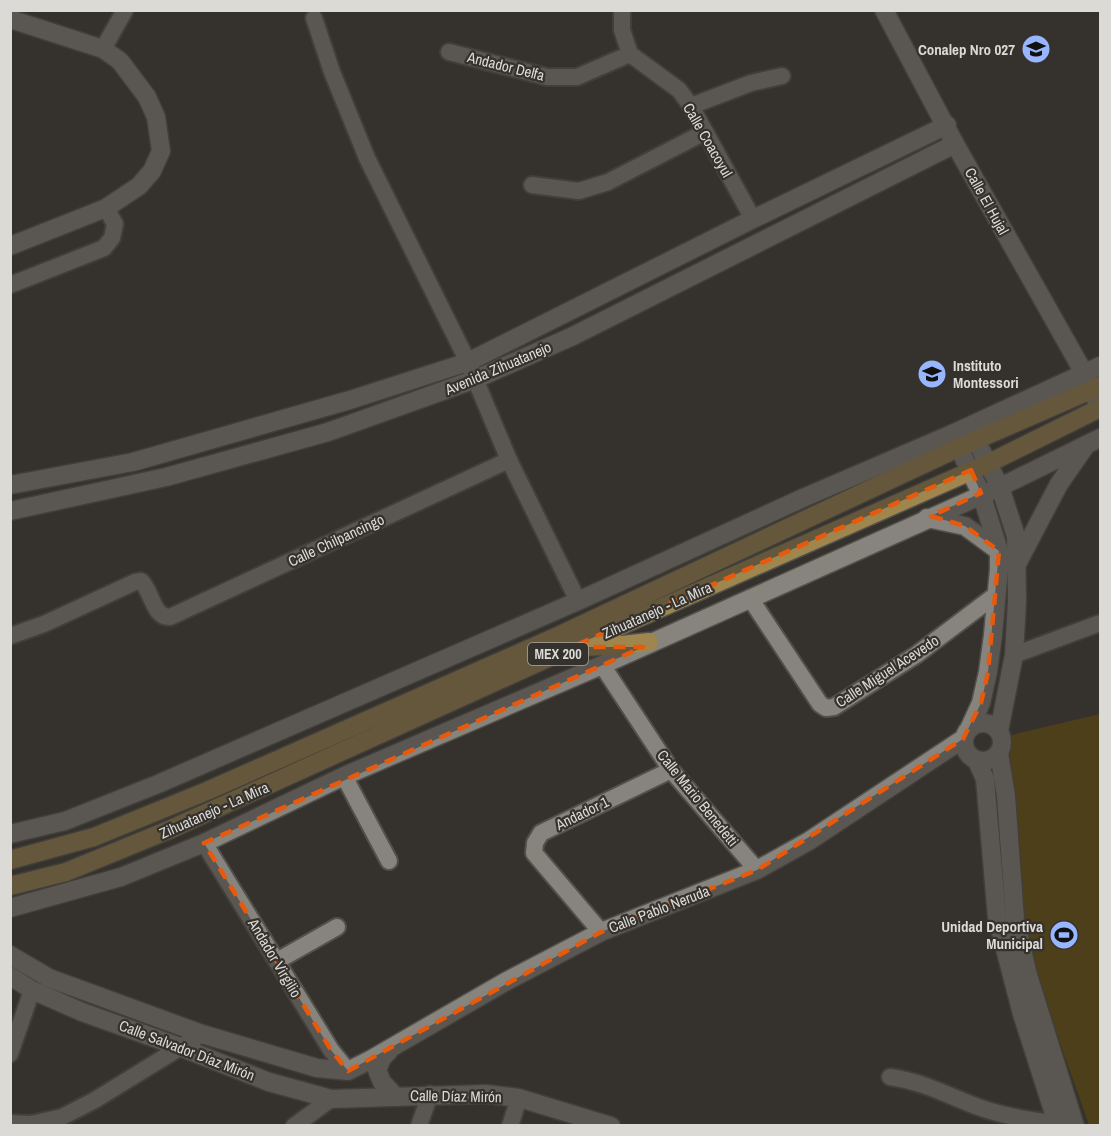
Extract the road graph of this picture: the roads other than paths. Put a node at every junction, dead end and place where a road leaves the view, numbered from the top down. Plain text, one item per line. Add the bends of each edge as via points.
1 (125, 10) edge
2 (622, 10) edge
3 (884, 10) edge
4 (314, 18) dead end
5 (10, 19) edge
6 (103, 49) junction
7 (450, 52) dead end
8 (630, 54) junction
9 (782, 76) dead end
10 (691, 106) junction
11 (947, 125) junction
12 (705, 132) junction
13 (955, 144) junction
14 (532, 185) dead end
15 (106, 208) junction
16 (753, 219) junction
17 (10, 246) edge
18 (10, 285) edge
19 (472, 371) junction
20 (1094, 379) edge
21 (1100, 408) edge
22 (973, 433) junction
23 (956, 441) junction
24 (1093, 442) edge
25 (508, 460) junction
26 (988, 463) junction
27 (971, 470) junction
28 (10, 485) edge
29 (1000, 487) junction
30 (981, 494) junction
31 (10, 511) edge
32 (927, 518) junction
33 (999, 551) junction
34 (1016, 566) junction
35 (997, 594) junction
36 (750, 598) junction
37 (578, 601) junction
38 (1101, 623) edge
39 (10, 636) edge
40 (650, 642) junction
41 (572, 647) junction
42 (1014, 655) junction
43 (602, 665) junction
44 (999, 731) junction
45 (967, 733) junction
46 (999, 753) junction
47 (977, 761) junction
48 (671, 770) junction
49 (344, 777) junction
50 (10, 834) edge
51 (204, 843) junction
52 (10, 861) edge
53 (389, 861) dead end
54 (1002, 866) junction
55 (757, 870) junction
56 (10, 886) edge
57 (10, 908) edge
58 (337, 927) dead end
59 (601, 932) junction
60 (10, 955) edge
61 (277, 961) junction
62 (10, 976) edge
63 (32, 990) junction
64 (202, 1034) junction
65 (393, 1046) junction
66 (180, 1047) junction
67 (10, 1054) edge
68 (348, 1071) junction
69 (890, 1077) dead end
70 (430, 1094) junction
71 (395, 1096) junction
72 (370, 1098) joint
73 (519, 1098) junction
74 (331, 1099) junction
75 (10, 1123) edge
76 (1066, 1124) edge
77 (294, 1125) edge
78 (419, 1125) edge
79 (510, 1125) edge
80 (611, 1125) edge

1 - 6 street
2 - 8 street via 622,30
3 - 11 street, Calle El Hujal
4 - 19 street via 367,158
5 - 6 street
6 - 15 street via 120,61 147,96 156,117 161,151 152,171 139,186
7 - 8 street, Andador Delfa via 547,77 577,77
8 - 10 street, Calle Coacoyul via 679,90
9 - 10 street via 751,83
10 - 12 street, Calle Coacoyul
11 - 13 street, Calle El Hujal
11 - 16 street, Avenida Zihuatanejo
12 - 14 street via 608,182 579,191
12 - 16 street, Calle Coacoyul
13 - 19 street, Avenida Zihuatanejo via 573,336
13 - 20 street, Calle El Hujal
15 - 17 street
15 - 18 street via 116,224 104,248
16 - 19 street, Avenida Zihuatanejo
19 - 25 street
19 - 28 street, Avenida Zihuatanejo via 350,400 132,462
19 - 31 street, Avenida Zihuatanejo via 317,435 166,477
20 - 21 street, Calle El Hujal
20 - 22 highway, Zihuatanejo - La Mira / MEX 200
21 - 26 highway, Zihuatanejo - La Mira / MEX 200
22 - 23 highway, Zihuatanejo - La Mira / MEX 200
22 - 26 street
23 - 27 street
23 - 37 street via 803,498
23 - 52 highway, Zihuatanejo - La Mira / MEX 200 via 560,635 94,837
24 - 29 street
24 - 34 street via 1059,484
25 - 37 street
25 - 39 street, Calle Chilpancingo via 170,617 159,614 141,581
26 - 27 highway, Zihuatanejo - La Mira / MEX 200
26 - 29 street
27 - 30 street
27 - 41 highway, Zihuatanejo - La Mira / MEX 200
29 - 30 street
29 - 34 street via 1016,536
30 - 32 street
30 - 33 street
32 - 33 street via 966,526
32 - 36 street
33 - 35 street
34 - 42 street
35 - 36 street, Calle Miguel Acevedo via 916,655 826,708
35 - 45 street via 988,672 981,703
36 - 40 street
37 - 50 street via 158,784 65,821
38 - 42 street
40 - 41 highway
40 - 43 street
41 - 56 highway, Zihuatanejo - La Mira / MEX 200 via 171,829 66,872
42 - 44 street
43 - 48 street, Calle Mario Benedetti
43 - 49 street
44 - 45 street via 985,723 975,724
44 - 46 street
45 - 47 street via 966,753
45 - 55 street, Calle Pablo Neruda via 808,841
46 - 47 street via 989,761
46 - 54 street via 1006,796
47 - 54 street via 985,779
48 - 55 street, Calle Mario Benedetti
48 - 59 street, Andador 1 via 541,833 535,843 534,852
49 - 51 street
49 - 53 street
51 - 57 street via 121,877
51 - 61 street, Andador Virgilio
54 - 76 street via 1022,1014
55 - 59 street, Calle Pablo Neruda
58 - 61 street
59 - 65 street, Calle Pablo Neruda
60 - 64 street, Calle Salvador Díaz Mirón via 49,978
61 - 68 street, Andador Virgilio
62 - 63 street, Calle Salvador Díaz Mirón
63 - 66 street, Calle Salvador Díaz Mirón
63 - 67 street
64 - 66 street
64 - 68 street, Calle Salvador Díaz Mirón via 317,1068
65 - 68 street, Calle Pablo Neruda
65 - 71 street via 377,1070
66 - 74 street, Calle Salvador Díaz Mirón via 269,1082
66 - 75 street via 62,1117 31,1124
69 - 76 street via 930,1086 975,1106 1035,1121
70 - 71 street, Calle Díaz Mirón
70 - 73 street, Calle Díaz Mirón
70 - 78 street
71 - 72 street, Calle Díaz Mirón
72 - 74 street, Calle Salvador Díaz Mirón
73 - 79 street
73 - 80 street, Calle Díaz Mirón
74 - 77 street

